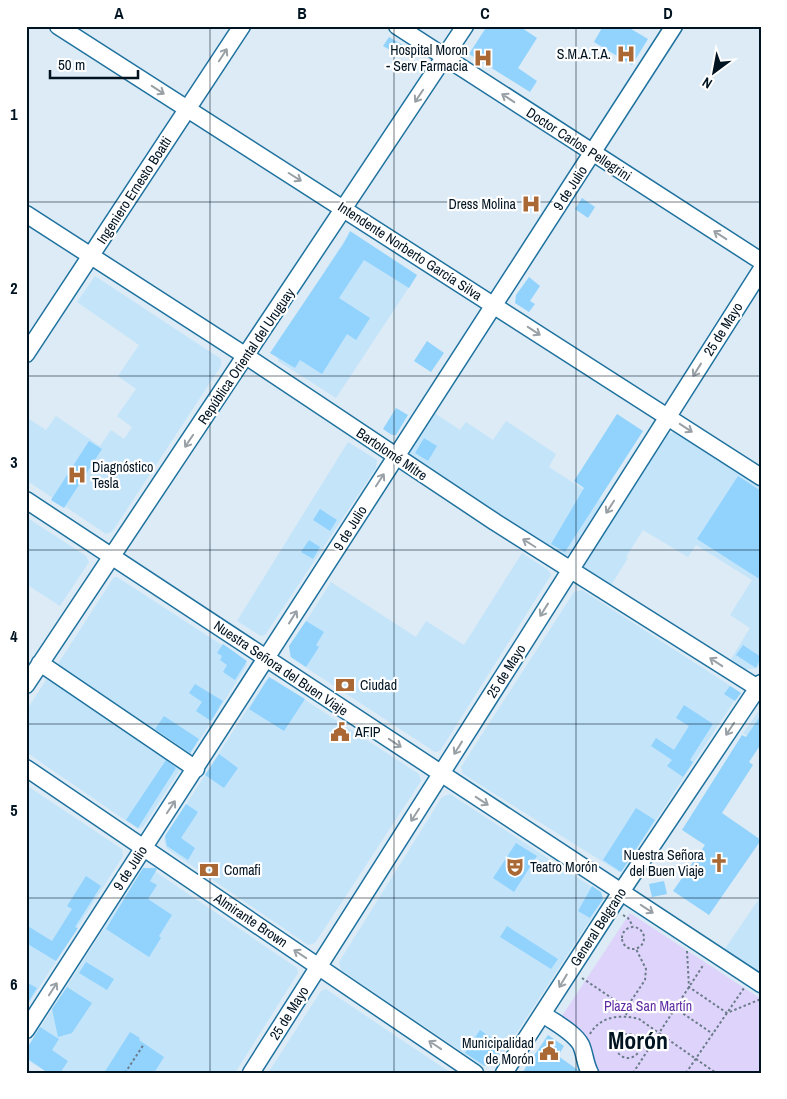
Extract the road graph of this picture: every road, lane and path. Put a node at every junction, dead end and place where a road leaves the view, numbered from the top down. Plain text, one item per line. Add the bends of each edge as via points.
1 (58, 26) edge
2 (242, 26) edge
3 (397, 26) edge
4 (465, 26) edge
5 (674, 26) edge
6 (444, 57) junction
7 (187, 109) junction
8 (592, 153) junction
9 (344, 209) junction
10 (26, 214) edge
11 (90, 257) junction
12 (761, 261) edge
13 (761, 270) edge
14 (494, 304) junction
15 (26, 354) edge
16 (246, 356) junction
17 (668, 416) junction
18 (396, 457) junction
19 (761, 477) edge
20 (26, 500) edge
21 (112, 556) junction
22 (570, 569) junction
23 (267, 658) junction
24 (40, 663) junction
25 (26, 685) edge
26 (760, 687) edge
27 (26, 768) edge
28 (196, 769) junction
29 (441, 774) junction
30 (144, 847) junction
31 (621, 892) junction
32 (685, 934) junction
33 (636, 948) junction
34 (712, 952) junction
35 (318, 966) junction
36 (570, 969) junction
37 (756, 980) edge
38 (690, 987) junction
39 (761, 999) edge
40 (675, 1008) junction
41 (628, 1009) junction
42 (727, 1013) junction
43 (543, 1014) junction
44 (626, 1016) junction
45 (26, 1030) edge
46 (659, 1032) junction
47 (713, 1034) junction
48 (144, 1044) dead end
49 (638, 1053) junction
50 (584, 1054) junction
51 (643, 1057) junction
52 (696, 1058) junction
53 (126, 1073) edge
54 (251, 1073) edge
55 (475, 1073) edge
56 (504, 1073) edge
57 (590, 1073) edge
58 (633, 1073) edge
59 (686, 1073) edge
60 (716, 1073) edge

1 -> 7 street, Intendente Norberto García Silva
7 -> 2 street, Ingeniero Ernesto Boatti
3 - 6 street, Doctor Carlos Pellegrini
4 - 6 street, República Oriental del Uruguay
5 - 8 street, 9 de Julio
8 -> 6 street, Doctor Carlos Pellegrini
6 -> 9 street, República Oriental del Uruguay
7 -> 9 street, Intendente Norberto García Silva
7 - 11 street, Ingeniero Ernesto Boatti
12 -> 8 street, Doctor Carlos Pellegrini
8 - 14 street, 9 de Julio
9 - 14 street, Intendente Norberto García Silva
9 - 16 street, República Oriental del Uruguay
10 - 11 street, Bartolomé Mitre
11 - 15 street, Ingeniero Ernesto Boatti
11 - 16 street, Bartolomé Mitre
13 -> 17 street, 25 de Mayo
14 -> 17 street, Intendente Norberto García Silva
14 - 18 street, 9 de Julio
16 - 18 street, Bartolomé Mitre
16 -> 21 street, República Oriental del Uruguay
17 -> 19 street, Intendente Norberto García Silva
17 -> 22 street, 25 de Mayo
22 -> 18 street, Bartolomé Mitre
23 -> 18 street, 9 de Julio
20 - 21 street, Nuestra Señora del Buen Viaje
21 - 23 street, Nuestra Señora del Buen Viaje
21 - 24 street, República Oriental del Uruguay
26 -> 22 street, Bartolomé Mitre
22 -> 29 street, 25 de Mayo
23 - 28 street, 9 de Julio
23 -> 29 street, Nuestra Señora del Buen Viaje
24 - 25 street, República Oriental del Uruguay
24 - 28 street
26 -> 31 street, General Belgrano
27 - 30 street, Almirante Brown
30 -> 28 street, 9 de Julio
29 -> 31 street, Nuestra Señora del Buen Viaje
29 -> 35 street, 25 de Mayo
35 -> 30 street, Almirante Brown
45 -> 30 street, 9 de Julio
31 -> 32 street, Nuestra Señora del Buen Viaje
31 - 36 street, General Belgrano
32 - 34 street, Nuestra Señora del Buen Viaje
32 - 38 path
33 - 33 path via 626,946 622,940 623,932 629,927 637,927 644,934 644,941
33 - 41 path via 646,969 645,980
34 - 37 street, Nuestra Señora del Buen Viaje
34 - 38 path
35 - 54 street, 25 de Mayo
55 -> 35 street, Almirante Brown
36 - 41 path
36 -> 43 street, General Belgrano
37 - 42 path
38 - 40 path
38 - 42 path
39 - 42 path
40 - 46 path
40 - 47 path
41 - 44 path
42 - 47 path
43 - 50 street via 572,1034
43 - 56 street, General Belgrano
44 - 46 path via 639,1019
44 - 50 path via 614,1016 592,1030
46 - 51 path
46 - 52 path
47 - 52 path
48 - 53 path
49 - 49 path via 640,1043 632,1035 624,1035 616,1043 622,1056 630,1058
49 - 51 path
50 - 57 street
51 - 58 path
52 - 59 path
52 - 60 path

